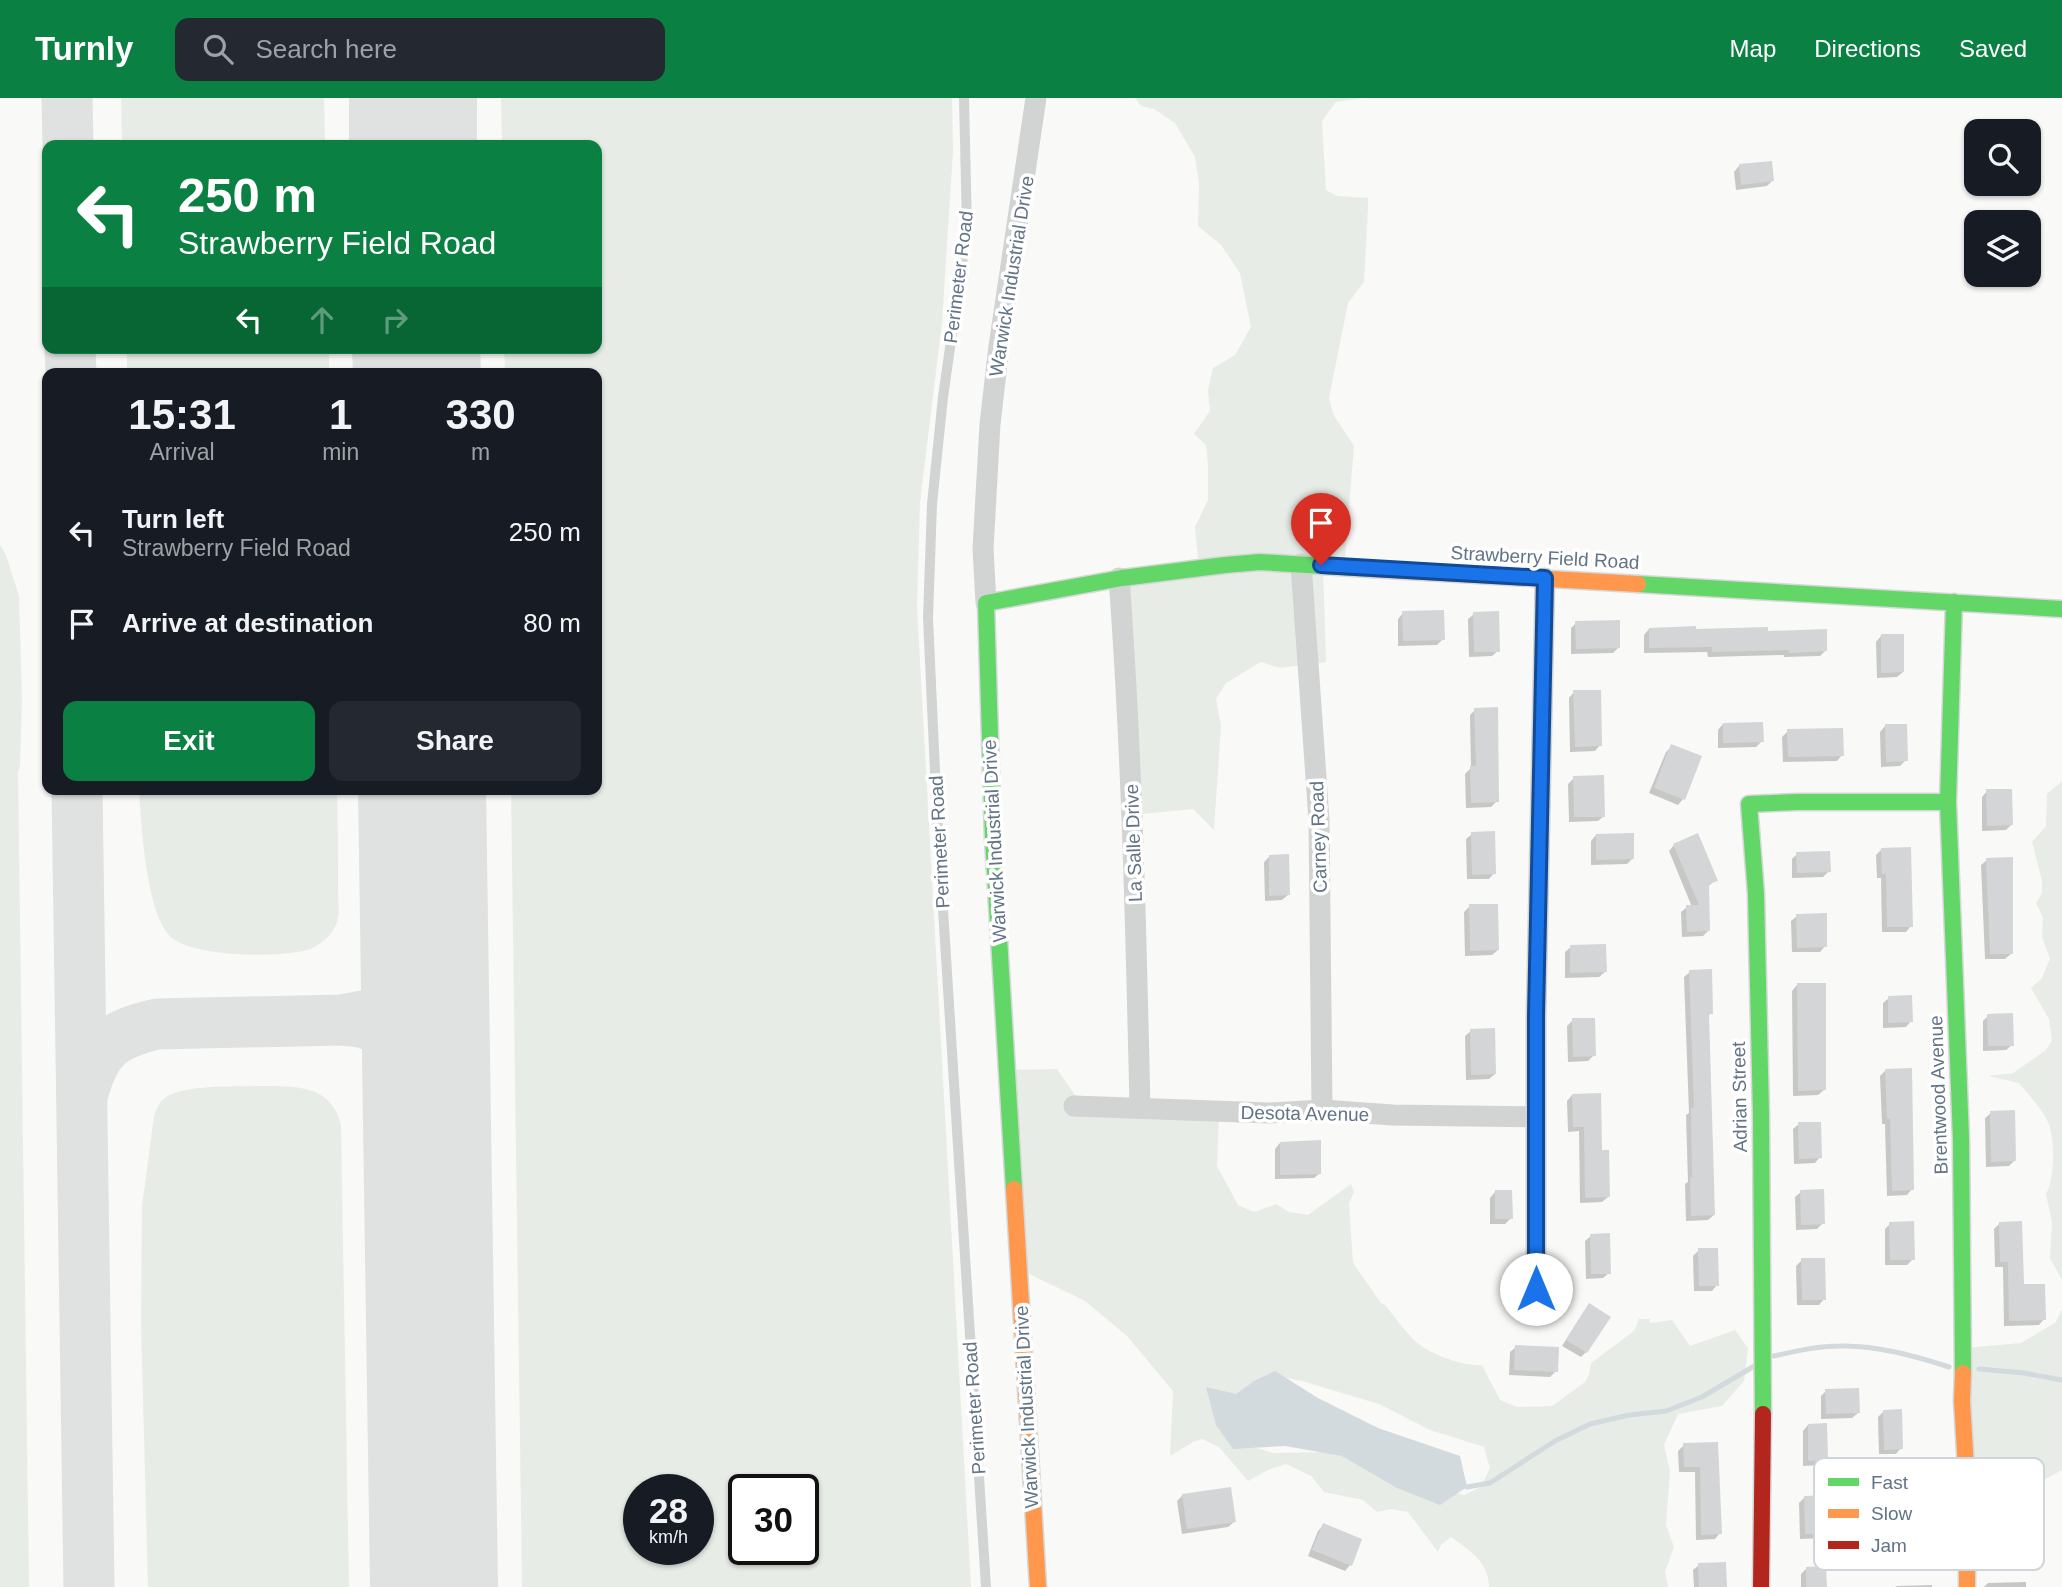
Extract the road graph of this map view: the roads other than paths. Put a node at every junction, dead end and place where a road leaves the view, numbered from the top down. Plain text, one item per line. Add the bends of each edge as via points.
1 (964, 98) edge
2 (1036, 98) edge
3 (1301, 564) junction
4 (1119, 578) junction
5 (1545, 578) junction
6 (1954, 602) junction
7 (986, 603) junction
8 (2062, 608) edge
9 (1948, 802) junction
10 (1074, 1106) dead end
11 (1140, 1108) junction
12 (1322, 1111) junction
13 (1536, 1117) junction
14 (1536, 1289) dead end
15 (1965, 1458) edge
16 (986, 1587) edge
17 (1038, 1587) edge
18 (1761, 1587) edge

1 - 16 lane, Perimeter Road via 967,228 941,411 928,618
2 - 7 street, Warwick Industrial Drive via 990,424 982,549
3 - 4 street, Strawberry Field Road via 1227,564
3 - 5 street, Strawberry Field Road
3 - 12 street, Carney Road via 1320,820
4 - 7 street, Strawberry Field Road
4 - 11 street, La Salle Drive via 1128,695
5 - 6 street, Strawberry Field Road
5 - 13 street
6 - 8 street, Strawberry Field Road
6 - 9 street, Brentwood Avenue
7 - 17 street, Warwick Industrial Drive via 1004,1042
9 - 15 street, Brentwood Avenue via 1961,1139
9 - 18 street, Adrian Street via 1749,804 1756,894 1761,1115
10 - 11 street, Desota Avenue
11 - 12 street, Desota Avenue
12 - 13 street, Desota Avenue
13 - 14 street

